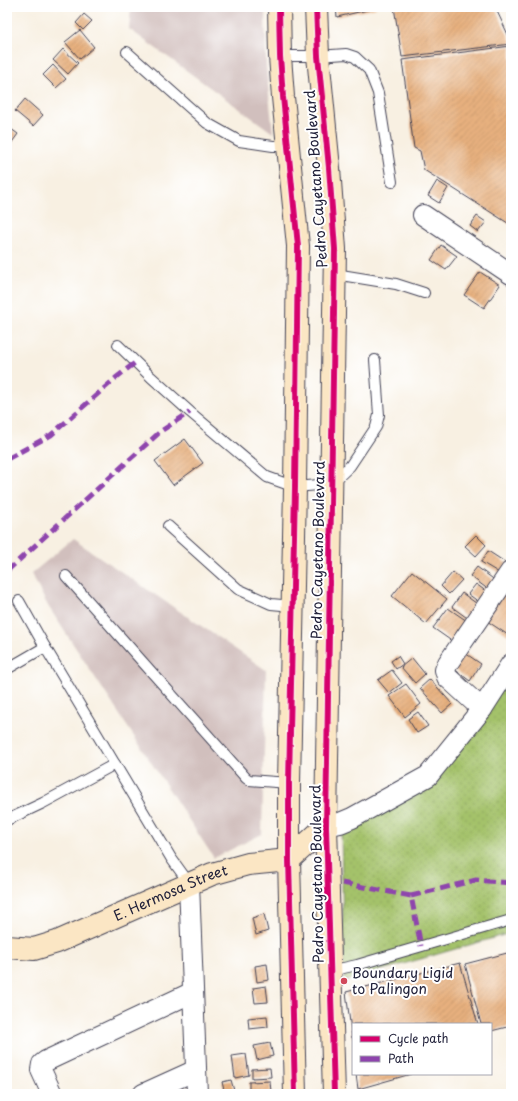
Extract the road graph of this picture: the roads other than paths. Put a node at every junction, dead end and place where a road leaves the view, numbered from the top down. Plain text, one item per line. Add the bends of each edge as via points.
1 (279, 7) edge
2 (316, 7) edge
3 (127, 52) dead end
4 (280, 56) junction
5 (318, 56) junction
6 (288, 146) junction
7 (392, 182) dead end
8 (423, 215) dead end
9 (335, 274) junction
10 (511, 274) edge
11 (424, 293) dead end
12 (118, 345) dead end
13 (375, 360) dead end
14 (331, 484) junction
15 (296, 487) junction
16 (168, 526) dead end
17 (511, 571) edge
18 (66, 576) dead end
19 (19, 601) dead end
20 (293, 606) junction
21 (45, 647) junction
22 (511, 664) edge
23 (7, 669) edge
24 (482, 709) junction
25 (115, 764) junction
26 (289, 783) junction
27 (7, 820) edge
28 (326, 826) junction
29 (289, 860) junction
30 (189, 883) junction
31 (511, 920) edge
32 (7, 947) edge
33 (330, 971) junction
34 (193, 992) junction
35 (196, 1070) junction
36 (52, 1094) edge
37 (143, 1094) edge
38 (197, 1094) edge
39 (295, 1094) edge
40 (334, 1094) edge

1 - 4 main road, Pedro Cayetano Boulevard
2 - 5 main road, Pedro Cayetano Boulevard
3 - 6 lane via 207,123 239,141
4 - 5 lane
4 - 6 main road, Pedro Cayetano Boulevard
5 - 7 lane via 346,54 355,57 369,70 378,92
5 - 9 main road, Pedro Cayetano Boulevard via 330,176
6 - 15 main road, Pedro Cayetano Boulevard via 298,246
8 - 10 street
9 - 11 lane via 396,284
9 - 14 main road, Pedro Cayetano Boulevard
12 - 15 lane via 150,377 267,477
13 - 14 lane via 379,415 376,427 350,466
14 - 15 lane
14 - 28 main road, Pedro Cayetano Boulevard
15 - 20 main road, Pedro Cayetano Boulevard
16 - 20 lane via 238,589 271,604
17 - 24 street via 445,670 447,676
18 - 26 lane via 246,778
19 - 21 lane
20 - 26 main road, Pedro Cayetano Boulevard
21 - 23 lane
21 - 25 lane
22 - 24 street
24 - 28 street via 428,776 352,818
25 - 27 lane
25 - 30 lane via 171,858
26 - 29 main road, Pedro Cayetano Boulevard
28 - 29 main road
28 - 33 main road, Pedro Cayetano Boulevard
29 - 30 main road, E. Hermosa Street via 248,864
29 - 39 main road, Pedro Cayetano Boulevard
30 - 32 main road, E. Hermosa Street via 57,942 34,949
30 - 34 street
31 - 33 lane
33 - 40 main road, Pedro Cayetano Boulevard
34 - 35 street
34 - 36 street via 46,1061 42,1064 41,1070
35 - 37 street
35 - 38 street

